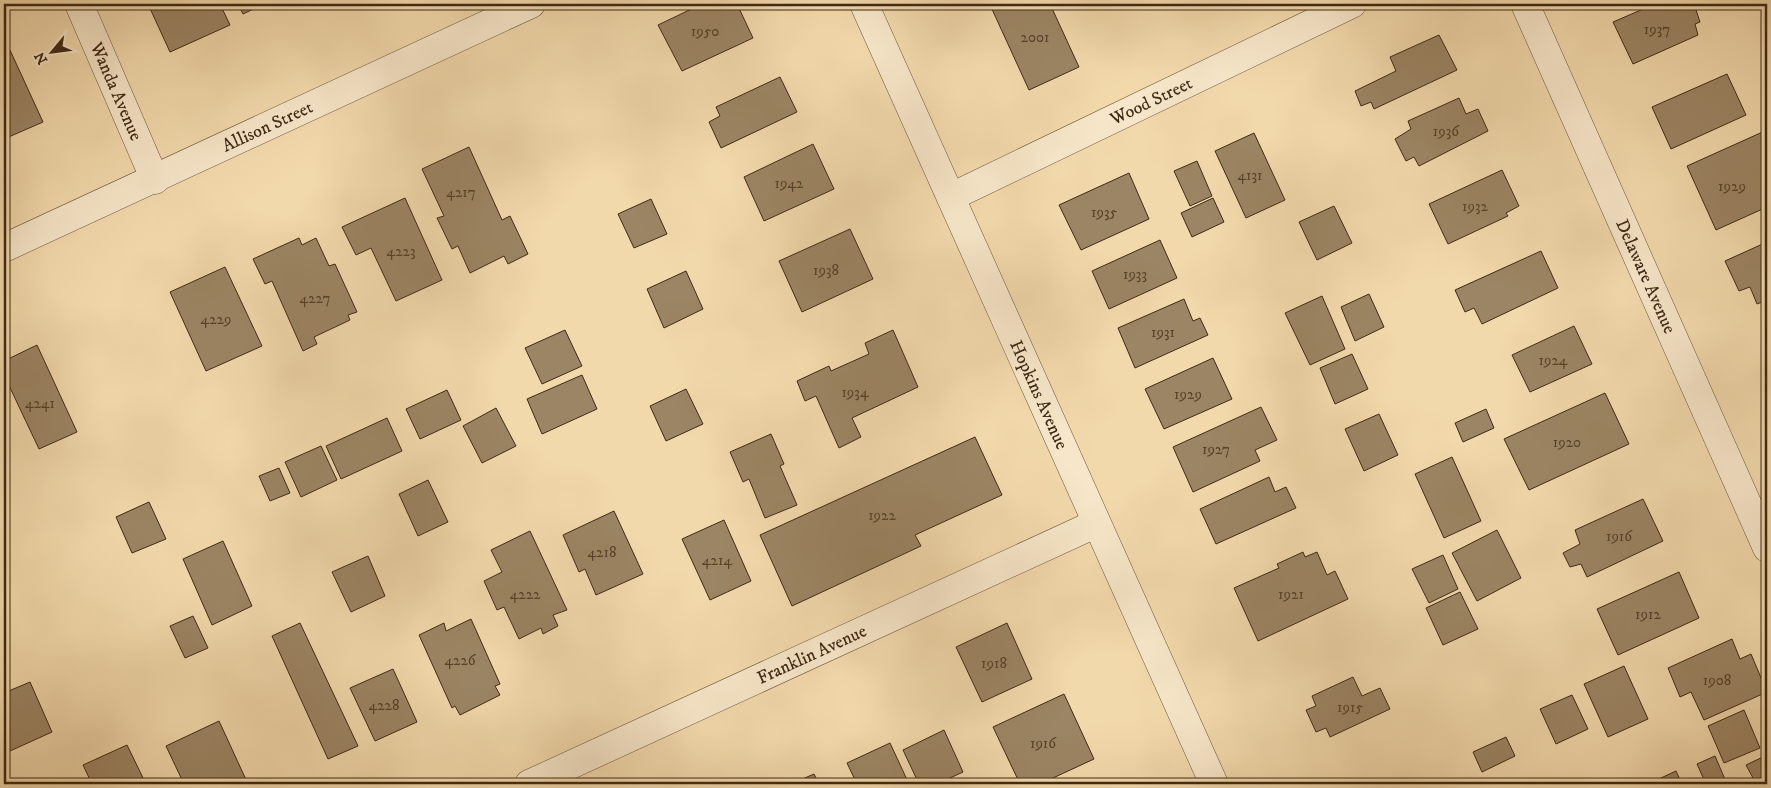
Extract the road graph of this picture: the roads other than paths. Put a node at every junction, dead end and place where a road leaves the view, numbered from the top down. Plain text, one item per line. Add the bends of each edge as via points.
1 (79, 4) edge
2 (531, 4) edge
3 (864, 4) edge
4 (1352, 4) edge
5 (1525, 4) edge
6 (155, 180) junction
7 (951, 197) junction
8 (4, 248) edge
9 (1095, 524) junction
10 (1767, 548) edge
11 (529, 784) edge
12 (1214, 784) edge

1 - 6 street, Wanda Avenue
2 - 6 street, Allison Street
3 - 7 street, Hopkins Avenue
4 - 7 street, Wood Street
5 - 10 street, Delaware Avenue
6 - 8 street, Allison Street
7 - 9 street, Hopkins Avenue
9 - 11 street, Franklin Avenue
9 - 12 street, Hopkins Avenue

